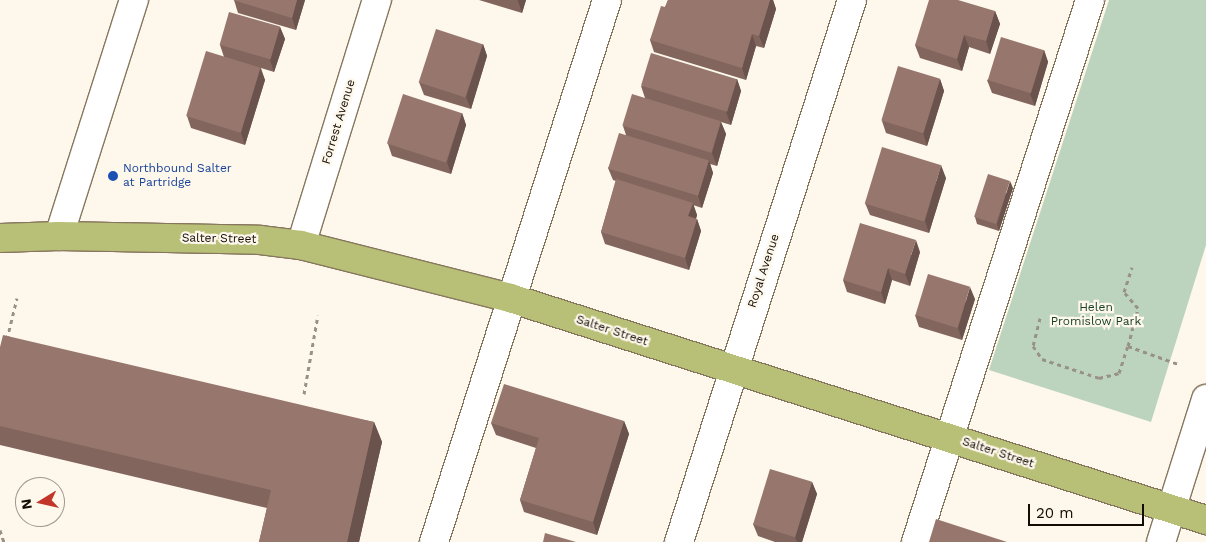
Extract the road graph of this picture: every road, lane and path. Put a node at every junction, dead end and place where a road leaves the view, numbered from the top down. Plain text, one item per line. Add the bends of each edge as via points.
1 (134, 0) edge
2 (377, 0) edge
3 (607, 0) edge
4 (852, 0) edge
5 (1090, 0) edge
6 (2, 236) edge
7 (59, 236) junction
8 (301, 245) junction
9 (1132, 267) dead end
10 (16, 298) dead end
11 (510, 298) junction
12 (318, 314) dead end
13 (1040, 318) dead end
14 (6, 342) edge
15 (1128, 346) junction
16 (1178, 364) dead end
17 (732, 369) junction
18 (304, 394) dead end
19 (1206, 400) edge
20 (949, 438) junction
21 (1171, 509) junction
22 (1206, 520) edge
23 (0, 530) edge
24 (4, 542) edge
25 (434, 542) edge
26 (679, 542) edge
27 (916, 542) edge
28 (1161, 542) edge

1 - 7 street
2 - 8 street, Forrest Avenue
3 - 11 street
4 - 17 street, Royal Avenue
5 - 20 street
6 - 7 main road, Salter Street
7 - 8 main road, Salter Street via 260,240
8 - 11 main road, Salter Street
9 - 15 path via 1124,292 1138,308
10 - 14 path
11 - 17 main road, Salter Street
11 - 25 street
12 - 18 path
13 - 15 path via 1033,346 1042,359 1099,378 1119,373
15 - 16 path
17 - 20 main road, Salter Street
17 - 26 street, Royal Avenue
19 - 21 street
20 - 21 main road, Salter Street
20 - 27 street
21 - 22 main road, Salter Street
21 - 28 street
23 - 24 path

